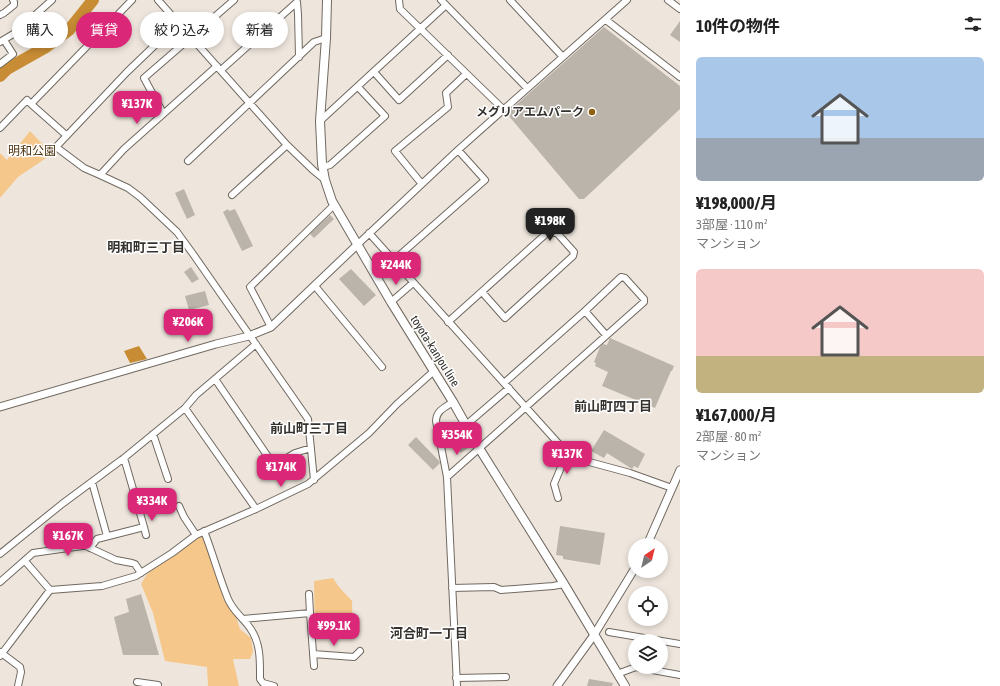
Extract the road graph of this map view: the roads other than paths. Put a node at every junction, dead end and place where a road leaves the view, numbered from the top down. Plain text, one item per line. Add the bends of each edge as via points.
1 (12, 0) edge
2 (52, 0) edge
3 (132, 0) edge
4 (158, 0) edge
5 (234, 0) edge
6 (327, 0) edge
7 (399, 0) edge
8 (441, 0) edge
9 (510, 0) edge
10 (627, 0) edge
11 (668, 0) edge
12 (296, 1) edge
13 (446, 5) junction
14 (680, 9) edge
15 (168, 12) edge
16 (221, 12) edge
17 (0, 15) edge
18 (606, 20) junction
19 (420, 29) junction
20 (326, 38) junction
21 (2, 41) edge
22 (152, 48) edge
23 (180, 48) edge
24 (201, 48) edge
25 (448, 55) junction
26 (562, 56) junction
27 (299, 57) junction
28 (0, 64) edge
29 (219, 68) junction
30 (374, 72) junction
31 (466, 74) junction
32 (680, 77) edge
33 (358, 87) junction
34 (527, 88) junction
35 (250, 103) junction
36 (31, 104) junction
37 (502, 109) junction
38 (164, 113) junction
39 (320, 121) junction
40 (0, 128) edge
41 (66, 135) junction
42 (287, 145) junction
43 (458, 150) junction
44 (188, 161) dead end
45 (323, 167) junction
46 (100, 175) junction
47 (325, 180) junction
48 (421, 183) junction
49 (232, 195) dead end
50 (334, 205) junction
51 (369, 234) junction
52 (357, 245) junction
53 (393, 261) junction
54 (413, 283) junction
55 (314, 286) junction
56 (482, 292) junction
57 (391, 302) junction
58 (585, 312) junction
59 (448, 322) junction
60 (270, 327) junction
61 (606, 335) junction
62 (249, 336) junction
63 (256, 344) junction
64 (382, 367) dead end
65 (434, 371) junction
66 (215, 379) junction
67 (504, 383) junction
68 (509, 388) junction
69 (453, 402) junction
70 (525, 406) junction
71 (0, 407) edge
72 (185, 408) junction
73 (466, 425) junction
74 (153, 434) junction
75 (311, 448) junction
76 (479, 448) junction
77 (567, 453) junction
78 (124, 458) junction
79 (680, 470) edge
80 (447, 477) junction
81 (168, 479) dead end
82 (314, 480) junction
83 (92, 482) junction
84 (672, 488) junction
85 (558, 498) dead end
86 (180, 506) dead end
87 (256, 509) junction
88 (144, 527) junction
89 (204, 532) junction
90 (146, 535) dead end
91 (196, 535) junction
92 (107, 536) junction
93 (650, 538) edge
94 (90, 548) junction
95 (0, 554) edge
96 (25, 561) junction
97 (142, 573) junction
98 (629, 578) edge
99 (0, 582) edge
100 (564, 584) junction
101 (452, 588) junction
102 (50, 590) junction
103 (309, 594) dead end
104 (310, 613) junction
105 (243, 619) junction
106 (609, 632) dead end
107 (594, 635) junction
108 (680, 644) edge
109 (360, 651) dead end
110 (1, 654) edge
111 (313, 654) junction
112 (314, 666) dead end
113 (618, 674) junction
114 (680, 675) edge
115 (506, 677) dead end
116 (456, 678) junction
117 (141, 683) edge
118 (158, 685) dead end
119 (18, 686) edge
120 (274, 686) edge
121 (457, 686) edge
122 (557, 686) edge
123 (625, 686) edge

1 - 17 street via 14,5
2 - 21 street via 15,33
3 - 36 street
4 - 15 street
5 - 16 street
6 - 20 main road, toyota-kanjou line
7 - 19 street via 400,9
8 - 13 street
9 - 26 street
10 - 18 street
11 - 14 street
12 - 27 street
12 - 29 street
13 - 19 street
13 - 34 street
18 - 26 street
18 - 32 street
19 - 25 street
19 - 30 street
20 - 27 street via 314,42
20 - 39 main road, toyota-kanjou line
21 - 28 street via 13,54
22 - 41 street
23 - 38 street via 144,78
24 - 29 street
25 - 30 street via 399,100
25 - 31 street
26 - 34 street
27 - 35 street
29 - 35 street
29 - 38 street
30 - 33 street
31 - 37 street
31 - 48 street via 446,93 448,107 395,152
33 - 39 street
33 - 45 street via 385,116 330,165
34 - 37 street
35 - 42 street
35 - 44 street
36 - 40 street via 27,100
36 - 41 street
37 - 43 street
38 - 46 street
39 - 45 main road, toyota-kanjou line
41 - 46 street via 56,147 84,168
42 - 47 street
42 - 49 street
43 - 48 street
43 - 53 street via 485,180
45 - 47 main road, toyota-kanjou line
46 - 62 street via 128,188 177,232
47 - 50 main road, toyota-kanjou line
48 - 51 street
50 - 52 main road, toyota-kanjou line
50 - 60 street via 250,287
51 - 52 street
51 - 53 street
52 - 55 street
52 - 57 main road, toyota-kanjou line
53 - 54 street
54 - 57 street
54 - 59 street
55 - 60 street
55 - 64 street
56 - 56 street via 547,233 557,233 574,252 505,318
56 - 59 street
57 - 65 main road, toyota-kanjou line
58 - 61 street
58 - 61 street via 621,277 625,278 644,302
58 - 67 street
59 - 67 street
60 - 62 street
61 - 70 street
62 - 63 street
62 - 71 street
63 - 66 street
63 - 75 street via 308,419
65 - 69 main road, toyota-kanjou line
65 - 82 street via 369,433
66 - 72 street
66 - 75 street via 271,461 277,464 295,453
67 - 68 street
68 - 70 street
68 - 73 street
69 - 73 main road, toyota-kanjou line
69 - 80 street via 436,416
70 - 76 street
70 - 77 street
72 - 74 street
72 - 87 street
73 - 76 main road, toyota-kanjou line
74 - 78 street
74 - 81 street
75 - 82 street
76 - 80 street
76 - 100 main road, toyota-kanjou line
77 - 84 street
77 - 85 street via 554,484
78 - 83 street
78 - 88 street
79 - 84 street
80 - 101 street
82 - 87 street
83 - 92 street
83 - 95 street
84 - 93 street
86 - 91 street
87 - 89 street
88 - 90 street
88 - 92 street
89 - 91 street
89 - 105 street via 228,599
91 - 97 street
92 - 94 street via 97,539
94 - 96 street via 82,546 33,554
94 - 97 street via 116,560 132,562
96 - 99 street
96 - 102 street
97 - 102 street via 102,586
98 - 107 street
100 - 101 street via 501,590 494,587
100 - 107 main road, toyota-kanjou line
101 - 116 street
102 - 110 street
103 - 104 street
104 - 105 street
104 - 111 street
105 - 120 street via 255,637 259,650 260,679 263,683
106 - 108 street
107 - 113 main road, toyota-kanjou line
107 - 122 street
109 - 111 street via 354,657
110 - 119 street via 20,667
111 - 112 street
113 - 114 street via 636,667
113 - 123 main road, toyota-kanjou line
115 - 116 street
116 - 121 street
117 - 118 street

